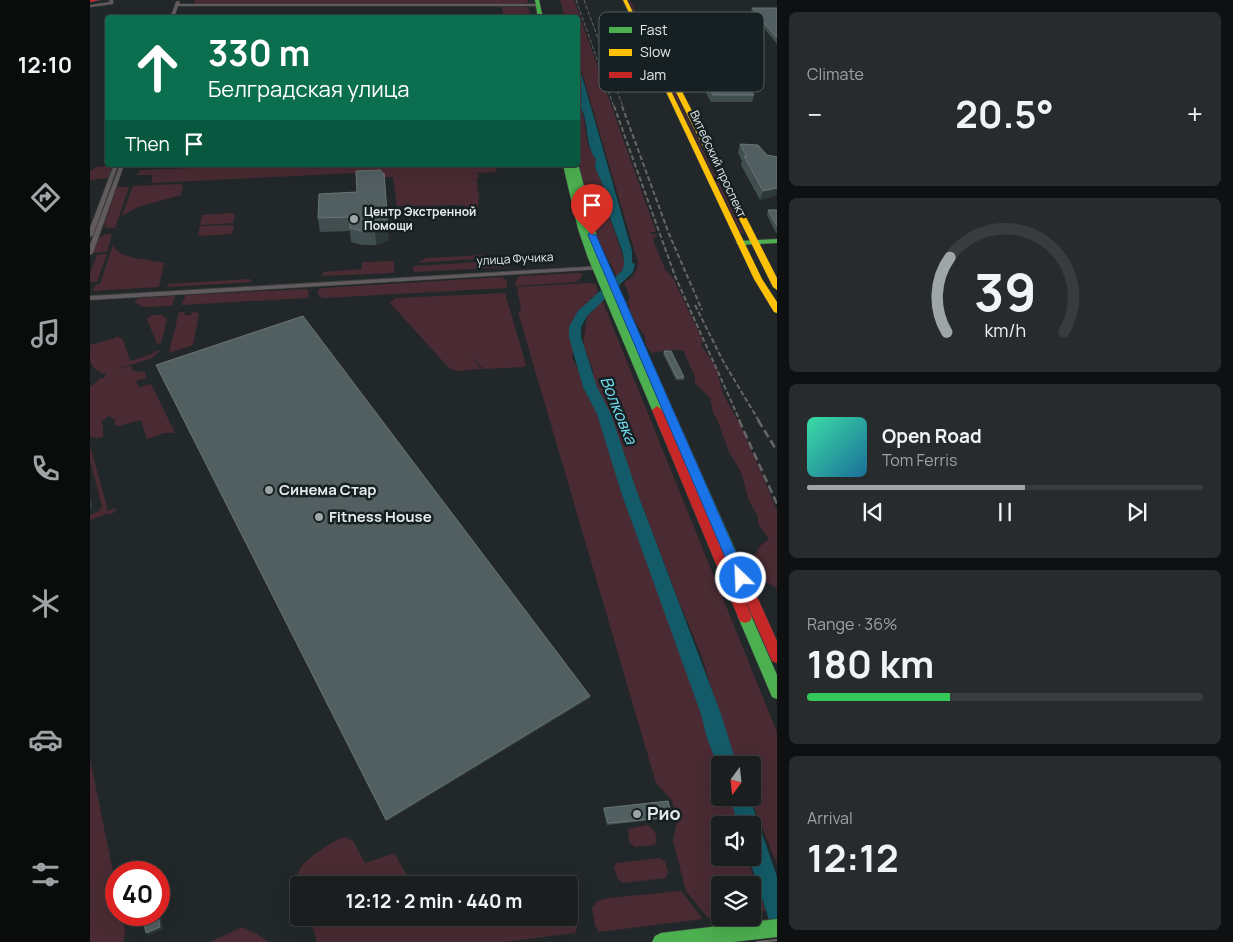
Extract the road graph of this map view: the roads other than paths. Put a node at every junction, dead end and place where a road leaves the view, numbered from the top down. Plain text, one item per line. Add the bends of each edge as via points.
1 (98, 0) edge
2 (179, 0) edge
3 (183, 0) edge
4 (625, 0) edge
5 (633, 0) edge
6 (90, 1) edge
7 (112, 2) edge
8 (535, 2) edge
9 (179, 5) junction
10 (90, 6) edge
11 (631, 12) edge
12 (639, 12) edge
13 (174, 15) edge
14 (177, 15) edge
15 (535, 15) edge
16 (540, 15) edge
17 (669, 92) edge
18 (679, 92) edge
19 (115, 167) edge
20 (121, 167) edge
21 (567, 167) edge
22 (575, 167) edge
23 (90, 235) edge
24 (740, 243) junction
25 (754, 243) junction
26 (777, 243) edge
27 (90, 252) edge
28 (772, 270) edge
29 (602, 273) junction
30 (777, 287) edge
31 (90, 294) edge
32 (90, 298) edge
33 (615, 299) junction
34 (777, 310) edge
35 (777, 657) edge
36 (777, 692) edge
37 (777, 928) edge
38 (661, 942) edge

1 - 6 main road
2 - 9 street
3 - 9 street
4 - 11 main road, Витебский проспект
5 - 12 main road, Витебский проспект
7 - 10 street
8 - 9 street
8 - 15 main road
8 - 16 main road
9 - 13 street
9 - 14 street
17 - 24 main road, Витебский проспект
18 - 25 main road, Витебский проспект
19 - 23 street
20 - 27 street
21 - 29 main road via 582,229
22 - 29 main road
24 - 25 main road
24 - 34 main road, Витебский проспект
25 - 26 main road
25 - 28 main road, Витебский проспект
28 - 30 main road, Витебский проспект
29 - 31 street, улица Фучика
29 - 32 street, улица Фучика
29 - 33 main road
33 - 35 main road
33 - 36 main road
37 - 38 main road

